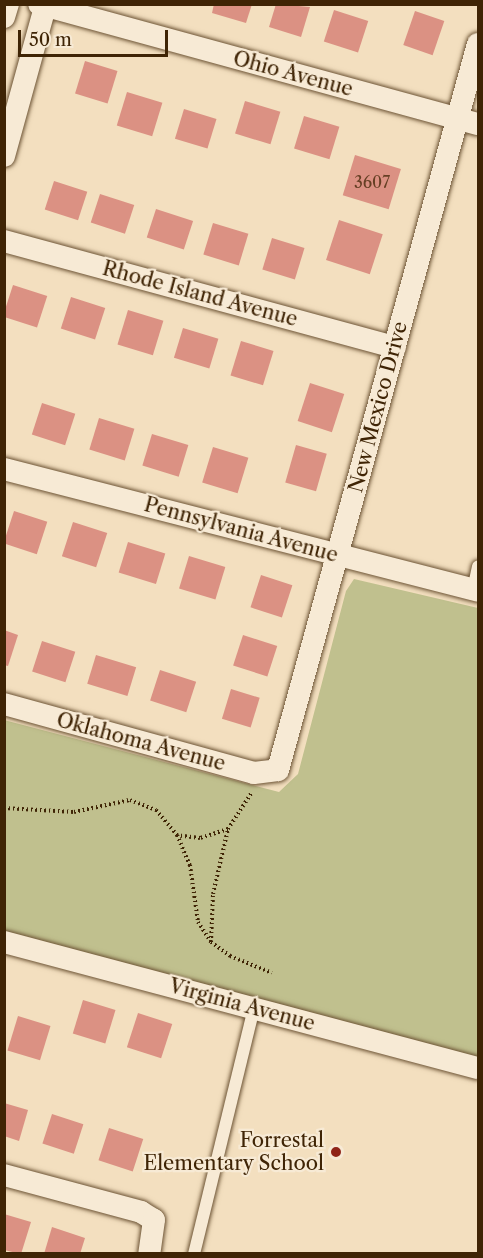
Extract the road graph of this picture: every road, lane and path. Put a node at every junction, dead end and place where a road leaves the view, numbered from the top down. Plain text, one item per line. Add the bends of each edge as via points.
1 (8, 4) edge
2 (43, 5) edge
3 (4, 18) edge
4 (478, 44) edge
5 (468, 121) edge
6 (4, 156) edge
7 (4, 241) edge
8 (395, 347) junction
9 (4, 468) edge
10 (338, 555) junction
11 (478, 567) edge
12 (476, 591) edge
13 (4, 704) edge
14 (278, 770) joint
15 (253, 790) dead end
16 (4, 808) edge
17 (228, 829) junction
18 (177, 835) junction
19 (4, 942) edge
20 (211, 942) junction
21 (272, 973) dead end
22 (254, 1008) junction
23 (478, 1068) edge
24 (4, 1175) edge
25 (149, 1254) edge
26 (194, 1254) edge

1 - 3 street
2 - 5 street, Ohio Avenue
2 - 6 street
4 - 5 street, New Mexico Drive
5 - 8 street, New Mexico Drive
7 - 8 street, Rhode Island Avenue
8 - 10 street, New Mexico Drive
9 - 10 street, Pennsylvania Avenue
10 - 12 street, Pennsylvania Avenue
10 - 14 street, New Mexico Drive
11 - 12 lane
13 - 14 street, Oklahoma Avenue via 254,773
15 - 17 path
16 - 18 path via 74,812 130,800 156,810
17 - 18 path via 200,838
17 - 20 path via 213,894
18 - 20 path via 190,865 198,922
19 - 22 street, Virginia Avenue
20 - 21 path
22 - 23 street, Virginia Avenue
22 - 26 lane
24 - 25 street via 141,1212 154,1220

